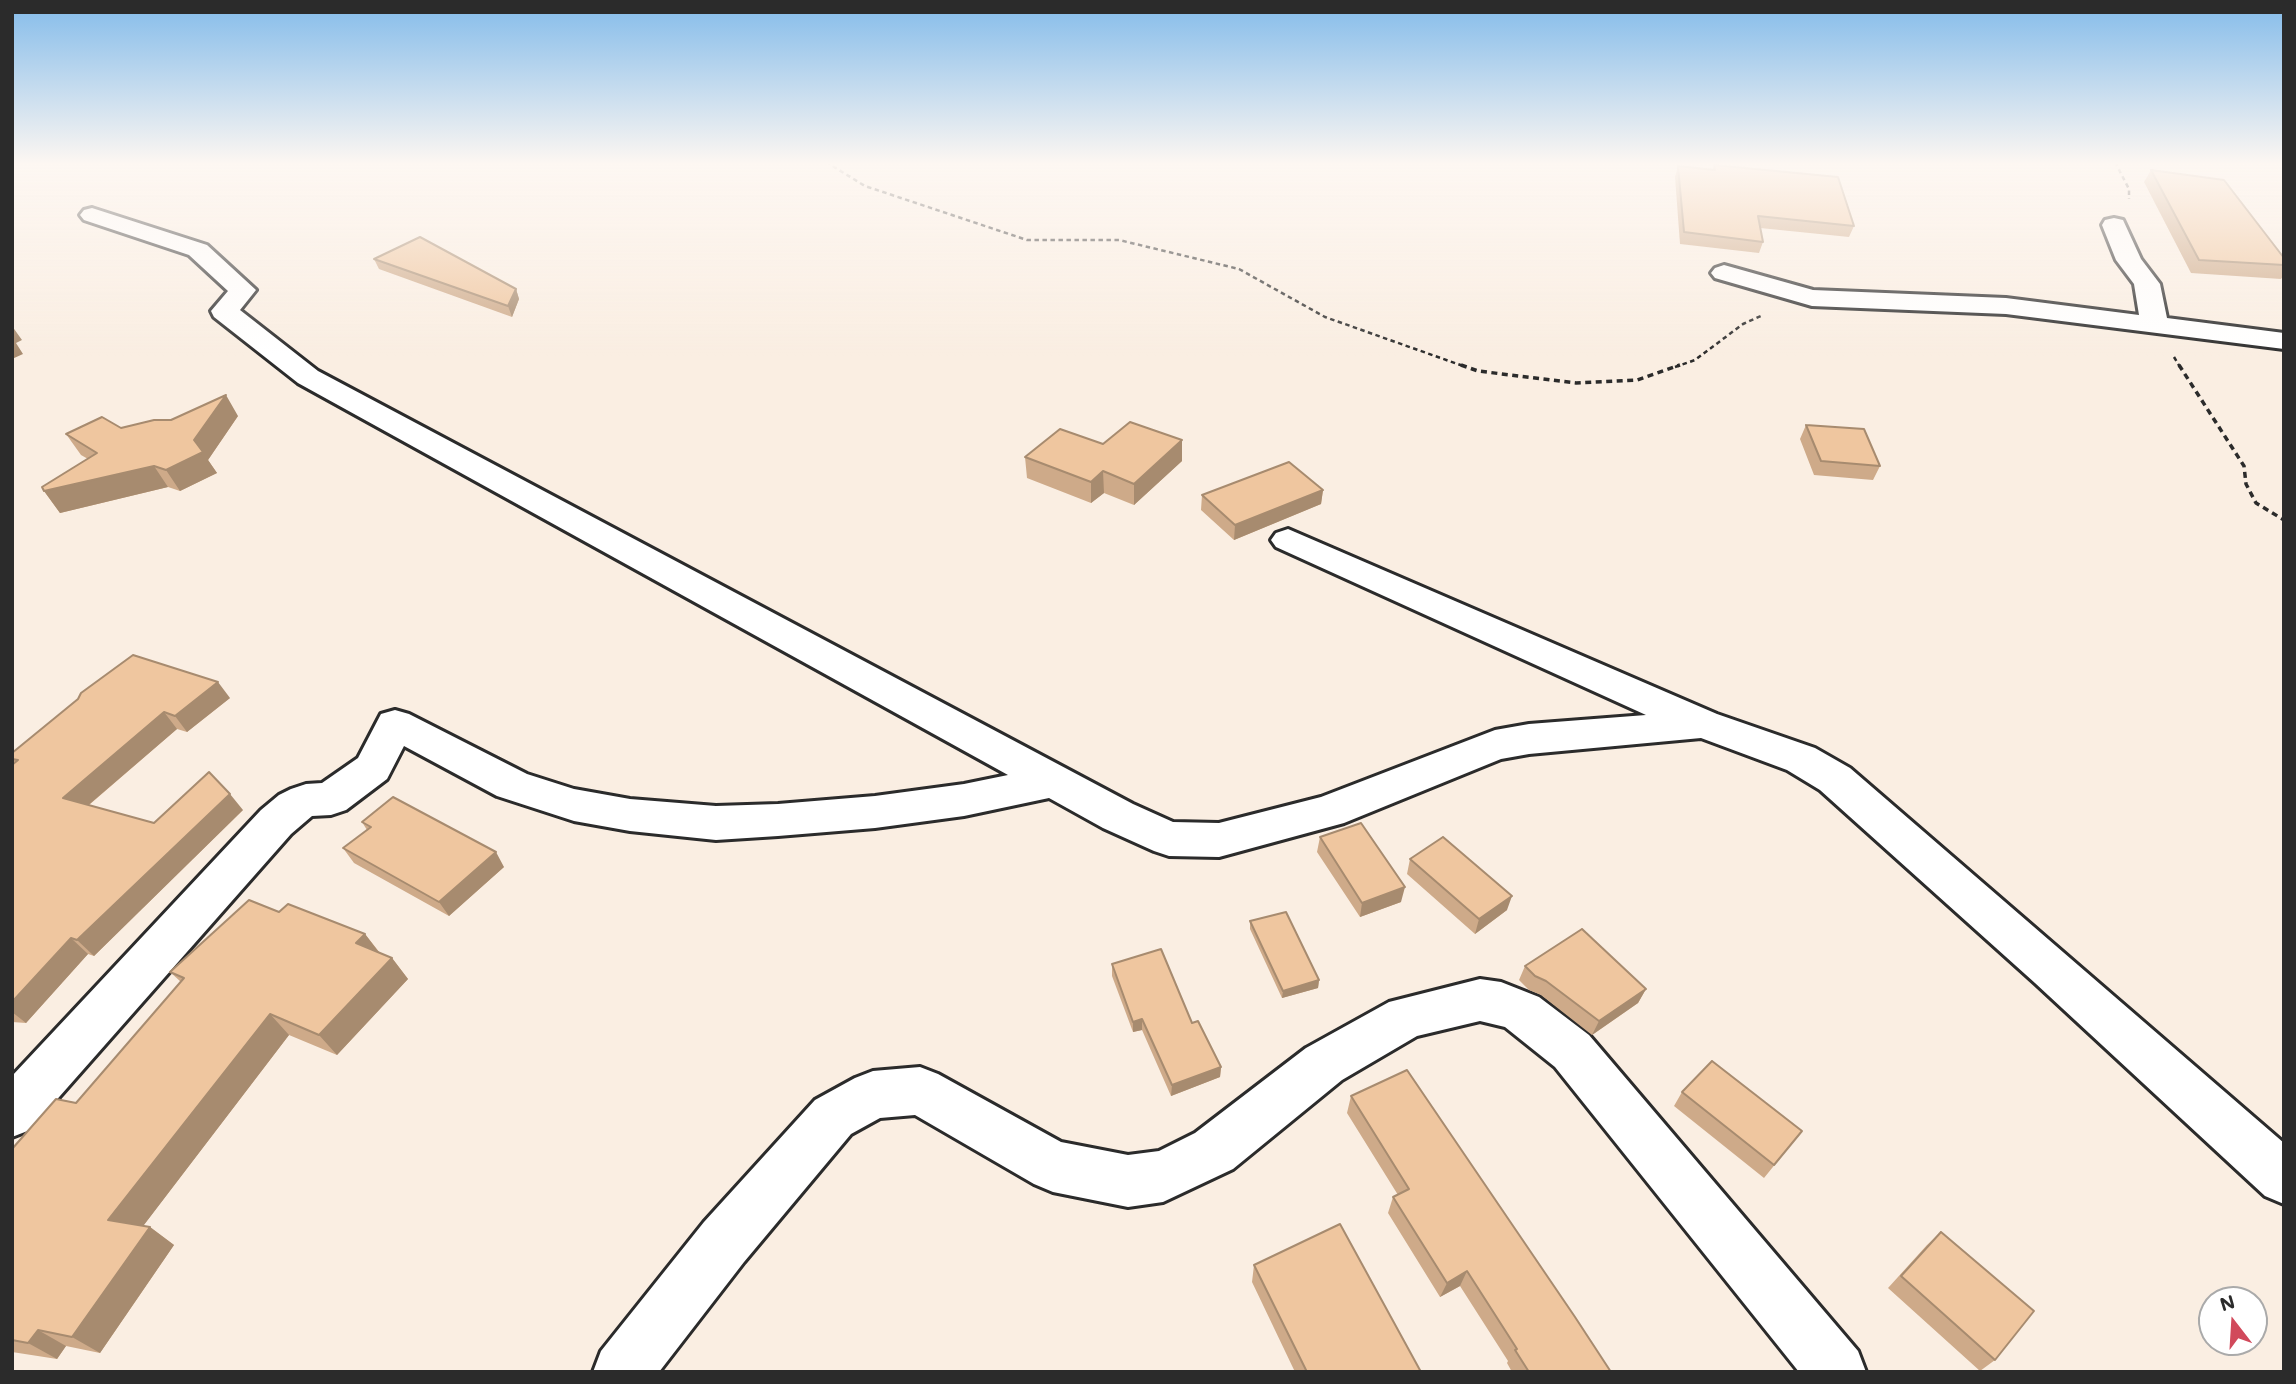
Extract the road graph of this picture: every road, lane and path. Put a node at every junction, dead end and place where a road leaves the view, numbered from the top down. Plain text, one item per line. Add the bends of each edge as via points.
1 (127, 227) edge
2 (987, 227) edge
3 (2114, 227) edge
4 (1724, 273) dead end
5 (1764, 314) dead end
6 (2155, 326) junction
7 (2284, 341) edge
8 (2284, 520) edge
9 (1288, 540) dead end
10 (1703, 724) junction
11 (1053, 781) junction
12 (12, 1113) edge
13 (2284, 1178) edge
14 (622, 1372) edge
15 (1837, 1372) edge

1 - 11 street via 198,250 243,290 223,311 308,377
2 - 5 path via 1027,240 1119,240 1239,269 1325,317 1478,372 1576,383 1637,380 1695,360
3 - 6 street via 2129,260 2147,284
4 - 6 street via 1811,299 1972,303
6 - 7 street
6 - 8 path via 2244,466 2246,484 2256,503
9 - 10 street
10 - 11 street via 1495,744 1329,811 1219,840 1168,839
10 - 13 street via 1801,759 1835,779
11 - 12 street via 875,812 716,823 574,805 512,785 395,724 373,768 331,799 306,800 276,822
14 - 15 street via 724,1241 833,1117 873,1095 920,1091 1054,1166 1128,1181 1152,1178 1213,1151 1324,1064 1406,1017 1480,1000 1522,1012 1572,1051

